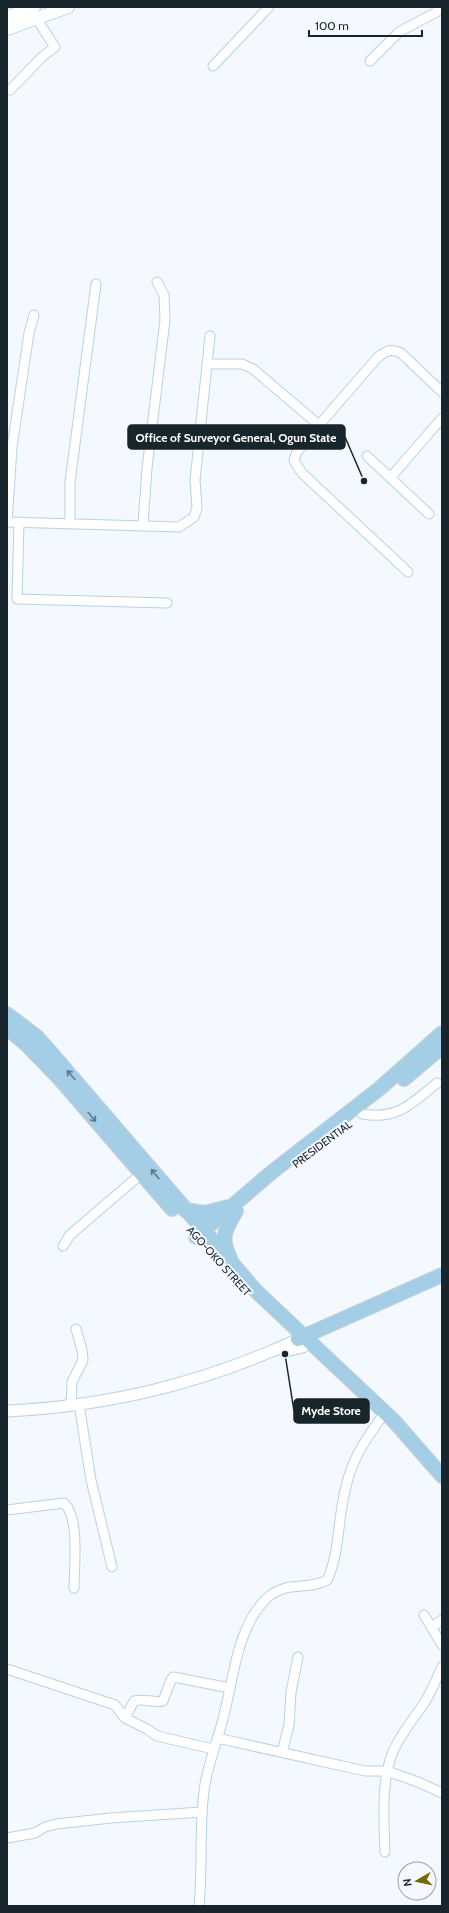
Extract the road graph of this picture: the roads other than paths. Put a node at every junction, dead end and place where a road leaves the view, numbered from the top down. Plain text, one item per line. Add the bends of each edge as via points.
1 (68, 7) edge
2 (269, 7) edge
3 (441, 9) edge
4 (35, 13) edge
5 (7, 17) edge
6 (7, 29) edge
7 (370, 61) dead end
8 (213, 66) dead end
9 (10, 90) dead end
10 (157, 282) dead end
11 (96, 284) dead end
12 (34, 315) dead end
13 (210, 336) dead end
14 (207, 364) junction
15 (442, 392) edge
16 (442, 418) edge
17 (319, 425) junction
18 (367, 456) dead end
19 (391, 478) junction
20 (429, 514) dead end
21 (19, 522) junction
22 (70, 523) junction
23 (143, 526) junction
24 (408, 572) dead end
25 (167, 603) dead end
26 (7, 1014) edge
27 (7, 1028) edge
28 (442, 1033) edge
29 (442, 1047) edge
30 (437, 1083) dead end
31 (362, 1114) junction
32 (141, 1174) junction
33 (234, 1208) junction
34 (185, 1210) junction
35 (203, 1237) junction
36 (63, 1246) dead end
37 (234, 1265) junction
38 (442, 1275) edge
39 (442, 1282) edge
40 (76, 1329) dead end
41 (304, 1342) junction
42 (75, 1405) junction
43 (7, 1411) edge
44 (381, 1418) junction
45 (442, 1476) edge
46 (442, 1485) edge
47 (7, 1510) edge
48 (112, 1567) dead end
49 (74, 1588) dead end
50 (424, 1615) dead end
51 (442, 1620) edge
52 (432, 1627) junction
53 (442, 1645) edge
54 (298, 1657) dead end
55 (442, 1667) edge
56 (7, 1669) edge
57 (230, 1688) junction
58 (125, 1718) junction
59 (217, 1738) junction
60 (213, 1749) junction
61 (282, 1752) junction
62 (387, 1771) junction
63 (442, 1794) edge
64 (202, 1812) junction
65 (7, 1838) edge
66 (385, 1852) dead end
67 (199, 1906) edge

1 - 4 main road
2 - 8 street
3 - 7 street via 399,32
4 - 5 main road
4 - 6 main road
4 - 9 street via 54,47
10 - 23 street via 164,295 165,320 147,468
11 - 22 street via 70,482
12 - 21 street via 12,447 7,522
13 - 14 street
14 - 17 street via 242,364 253,369
14 - 23 street via 195,480 194,517 179,527
15 - 17 street via 401,353 388,350
16 - 19 street
17 - 24 street via 296,454 294,461 302,473
18 - 19 street
19 - 20 street
21 - 22 street
21 - 25 street via 17,599
22 - 23 street
34 -> 26 main road via 36,1036
27 -> 32 main road, AGO-OKO STREET via 59,1078
28 - 33 main road via 379,1089 272,1172
29 - 31 main road, PRESIDENTIAL
30 - 31 street via 398,1112 383,1116
31 - 33 main road, PRESIDENTIAL
32 - 35 main road, AGO-OKO STREET
32 - 36 street via 70,1235
33 - 34 main road via 205,1213
33 - 35 main road, PRESIDENTIAL
33 - 37 main road via 224,1238 225,1247
34 - 35 main road
35 - 37 main road
35 - 41 main road, AGO-OKO STREET via 251,1297
37 - 41 main road
38 - 41 main road
39 - 41 main road
40 - 42 street via 83,1360 72,1382
41 - 42 street via 174,1386
41 - 44 main road, AGO-OKO STREET
41 - 45 main road via 394,1421
42 - 43 street
42 - 48 street
44 - 46 main road, AGO-OKO STREET
44 - 57 street via 358,1452 351,1468 327,1580 320,1584 282,1588 268,1597 253,1614 242,1642
47 - 49 street via 64,1503 69,1507 73,1522
50 - 52 street
51 - 52 street
52 - 53 street
54 - 61 street via 291,1692 289,1725
55 - 62 street via 433,1689 399,1740
56 - 58 street via 115,1705
57 - 58 street via 173,1678 163,1701 134,1701
57 - 59 street
58 - 60 street via 157,1736
59 - 60 street
59 - 61 street
60 - 64 street via 207,1769
61 - 62 street via 365,1771
62 - 63 street
62 - 66 street via 384,1806
64 - 65 street via 56,1824 35,1833
64 - 67 street

